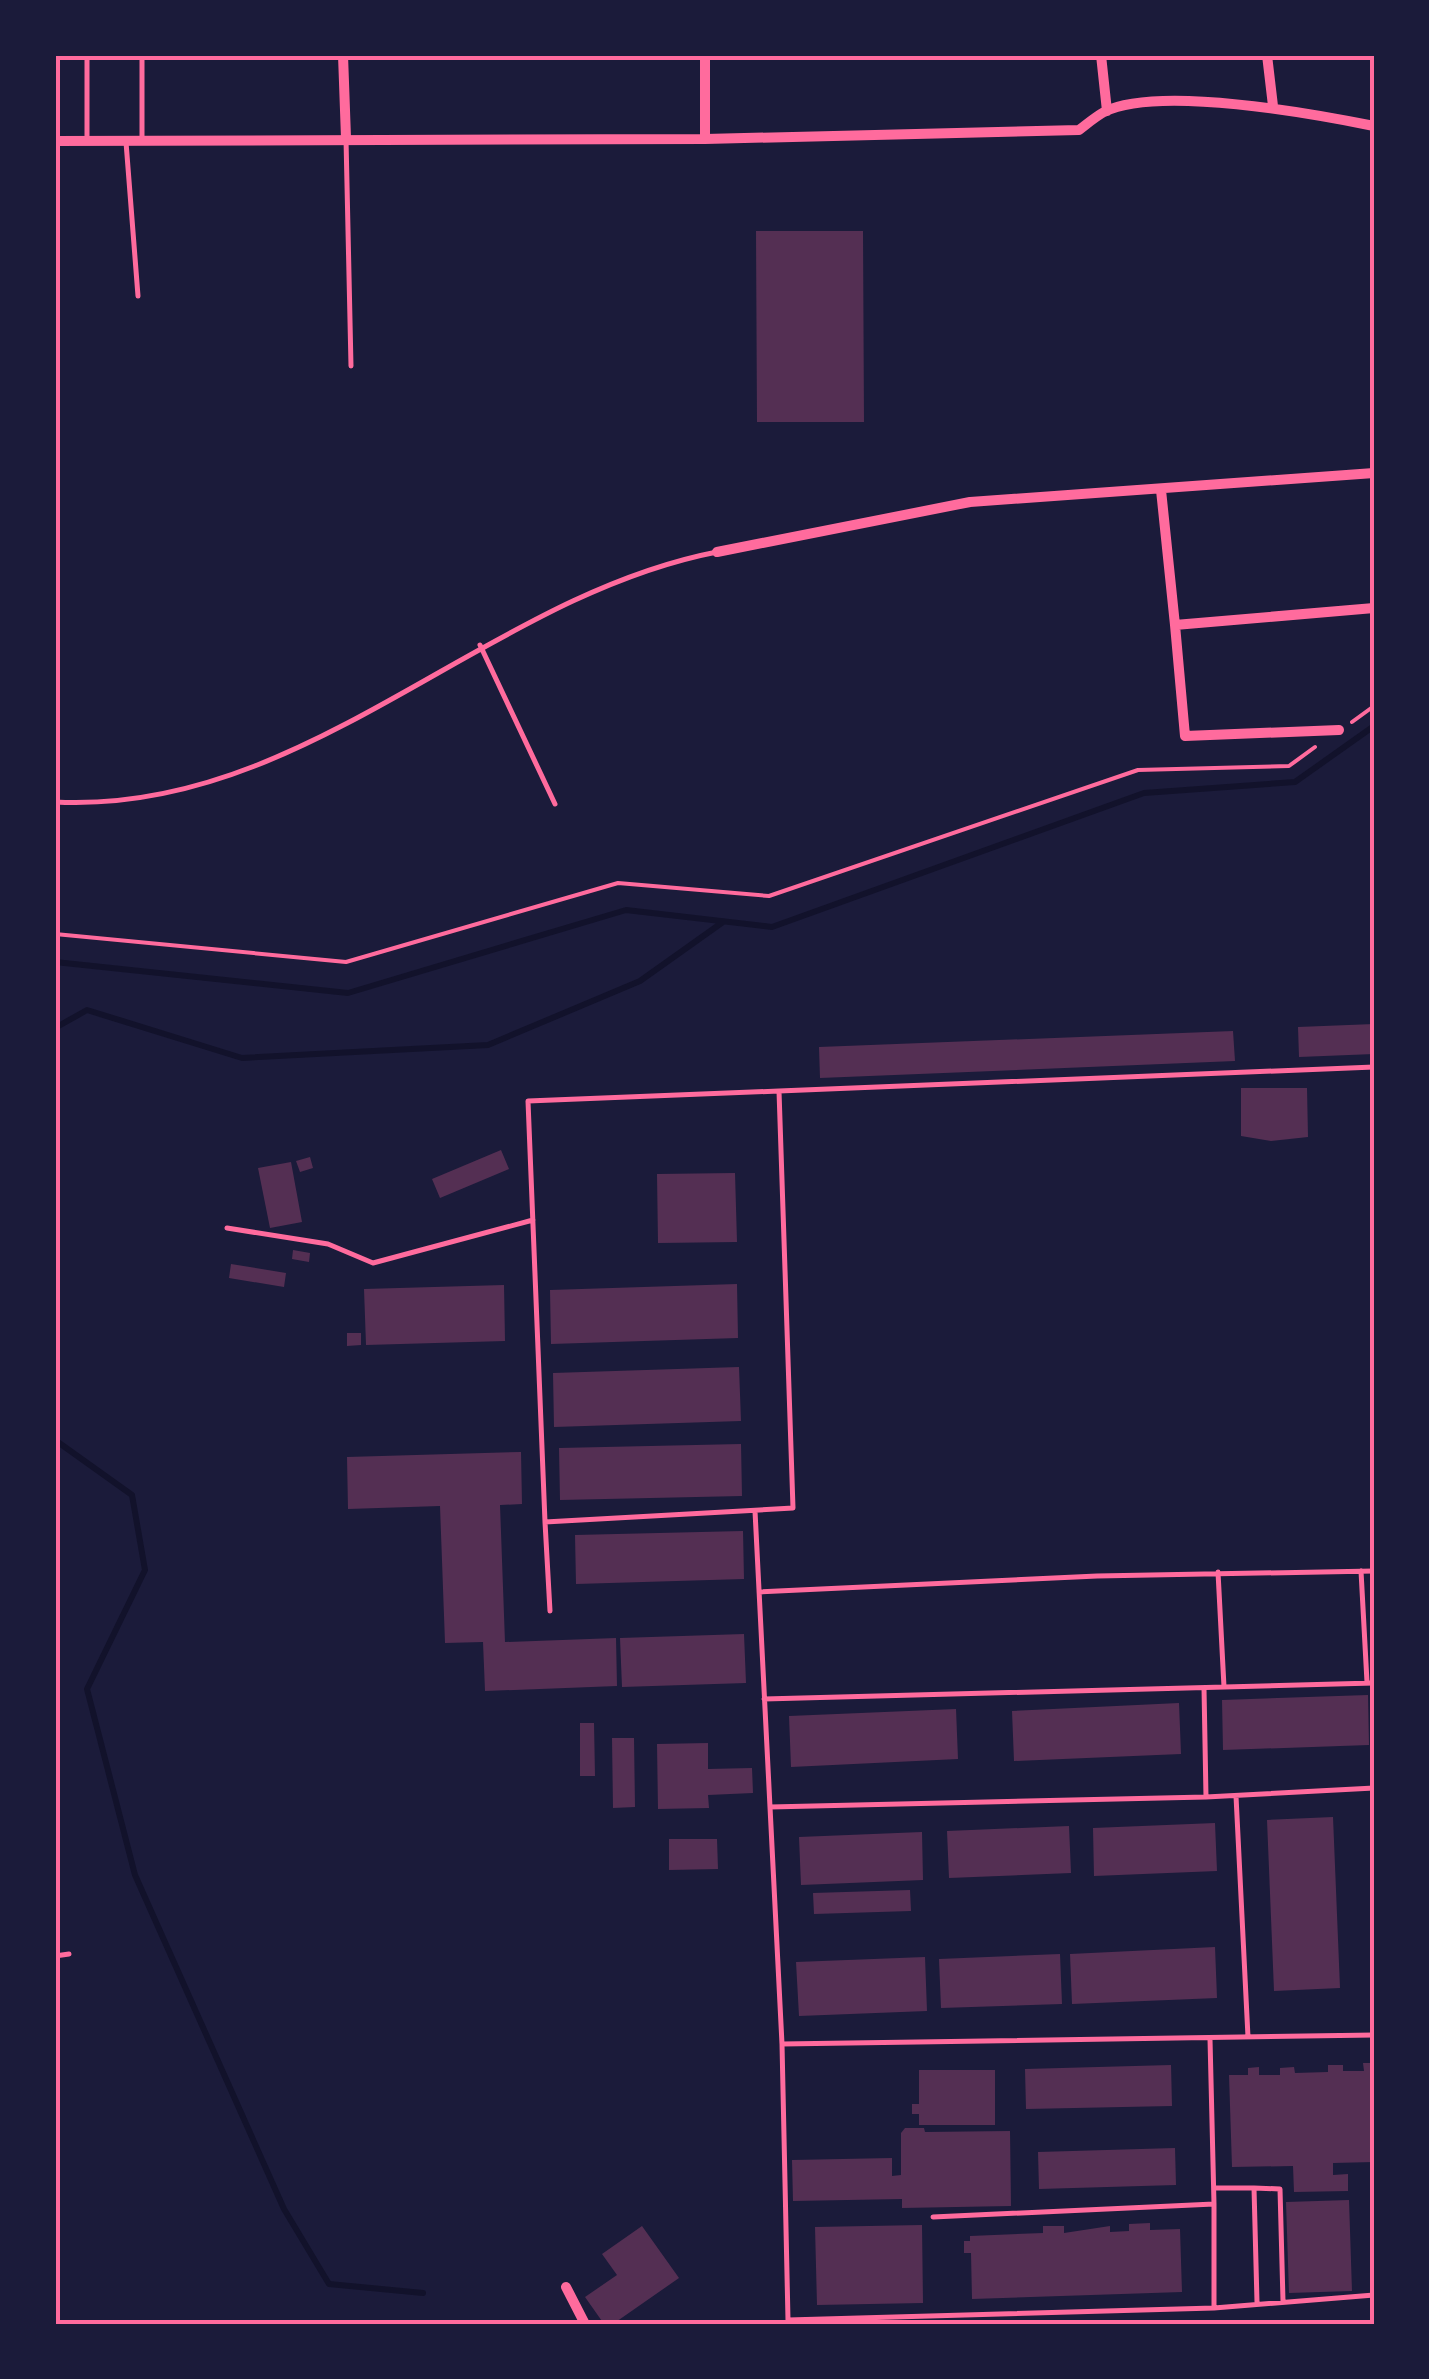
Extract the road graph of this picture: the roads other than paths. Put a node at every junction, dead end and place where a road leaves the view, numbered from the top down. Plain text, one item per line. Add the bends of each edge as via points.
1 (87, 55) edge
2 (142, 55) edge
3 (343, 55) edge
4 (704, 55) edge
5 (1102, 55) edge
6 (1267, 55) edge
7 (1272, 106) junction
8 (1107, 110) junction
9 (1374, 126) edge
10 (346, 138) junction
11 (705, 139) junction
12 (55, 142) edge
13 (88, 142) junction
14 (126, 142) junction
15 (142, 142) junction
16 (138, 296) dead end
17 (351, 366) dead end
18 (1374, 474) edge
19 (1161, 490) junction
20 (717, 552) joint
21 (1374, 608) edge
22 (1174, 626) junction
23 (480, 645) junction
24 (1340, 730) road end
25 (55, 802) edge
26 (555, 804) dead end
27 (1374, 1067) edge
28 (779, 1091) junction
29 (533, 1220) junction
30 (228, 1228) dead end
31 (755, 1511) junction
32 (545, 1522) junction
33 (1360, 1570) junction
34 (1374, 1570) edge
35 (1218, 1572) junction
36 (759, 1592) junction
37 (550, 1610) dead end
38 (1370, 1683) edge
39 (1224, 1687) junction
40 (1204, 1688) junction
41 (764, 1699) junction
42 (1374, 1788) edge
43 (1236, 1796) junction
44 (1206, 1797) junction
45 (770, 1806) junction
46 (69, 1954) dead end
47 (55, 1956) edge
48 (1374, 2035) edge
49 (1210, 2038) junction
50 (1248, 2038) junction
51 (782, 2044) junction
52 (1214, 2188) junction
53 (1254, 2188) junction
54 (1214, 2204) junction
55 (933, 2217) dead end
56 (566, 2287) dead end
57 (1374, 2296) edge
58 (1284, 2301) junction
59 (1256, 2302) junction
60 (1214, 2308) junction
61 (585, 2324) edge

1 - 13 lane
2 - 15 lane
3 - 10 street
4 - 11 street
5 - 8 street
6 - 7 street
7 - 8 street via 1144,104
7 - 9 street
8 - 11 street via 1079,130
10 - 11 street
10 - 15 street
10 - 17 lane
12 - 13 street
13 - 14 street
14 - 15 street
14 - 16 lane
18 - 19 street
19 - 20 street via 970,502
19 - 22 street
20 - 23 lane via 656,566
21 - 22 street
22 - 24 street via 1184,736
23 - 25 lane via 401,698 289,754 188,786
23 - 26 lane
27 - 28 lane
28 - 29 lane via 528,1101
28 - 31 lane via 793,1508
29 - 30 lane via 373,1263 328,1244
29 - 32 lane
31 - 32 lane
31 - 36 lane
32 - 37 lane
33 - 34 lane
33 - 35 lane
33 - 38 lane
35 - 36 lane
35 - 39 lane
36 - 41 lane
38 - 39 lane
39 - 40 lane
40 - 41 lane
40 - 44 lane
41 - 45 lane
42 - 43 lane
43 - 44 lane
43 - 50 lane
44 - 45 lane
45 - 51 lane
46 - 47 lane
48 - 50 lane
49 - 50 lane
49 - 51 lane
49 - 52 lane
51 - 60 lane via 788,2320
52 - 53 lane
52 - 54 lane
53 - 58 lane via 1280,2189
53 - 59 lane
54 - 55 lane
54 - 60 lane
56 - 61 street
57 - 58 lane
58 - 59 lane
59 - 60 lane

